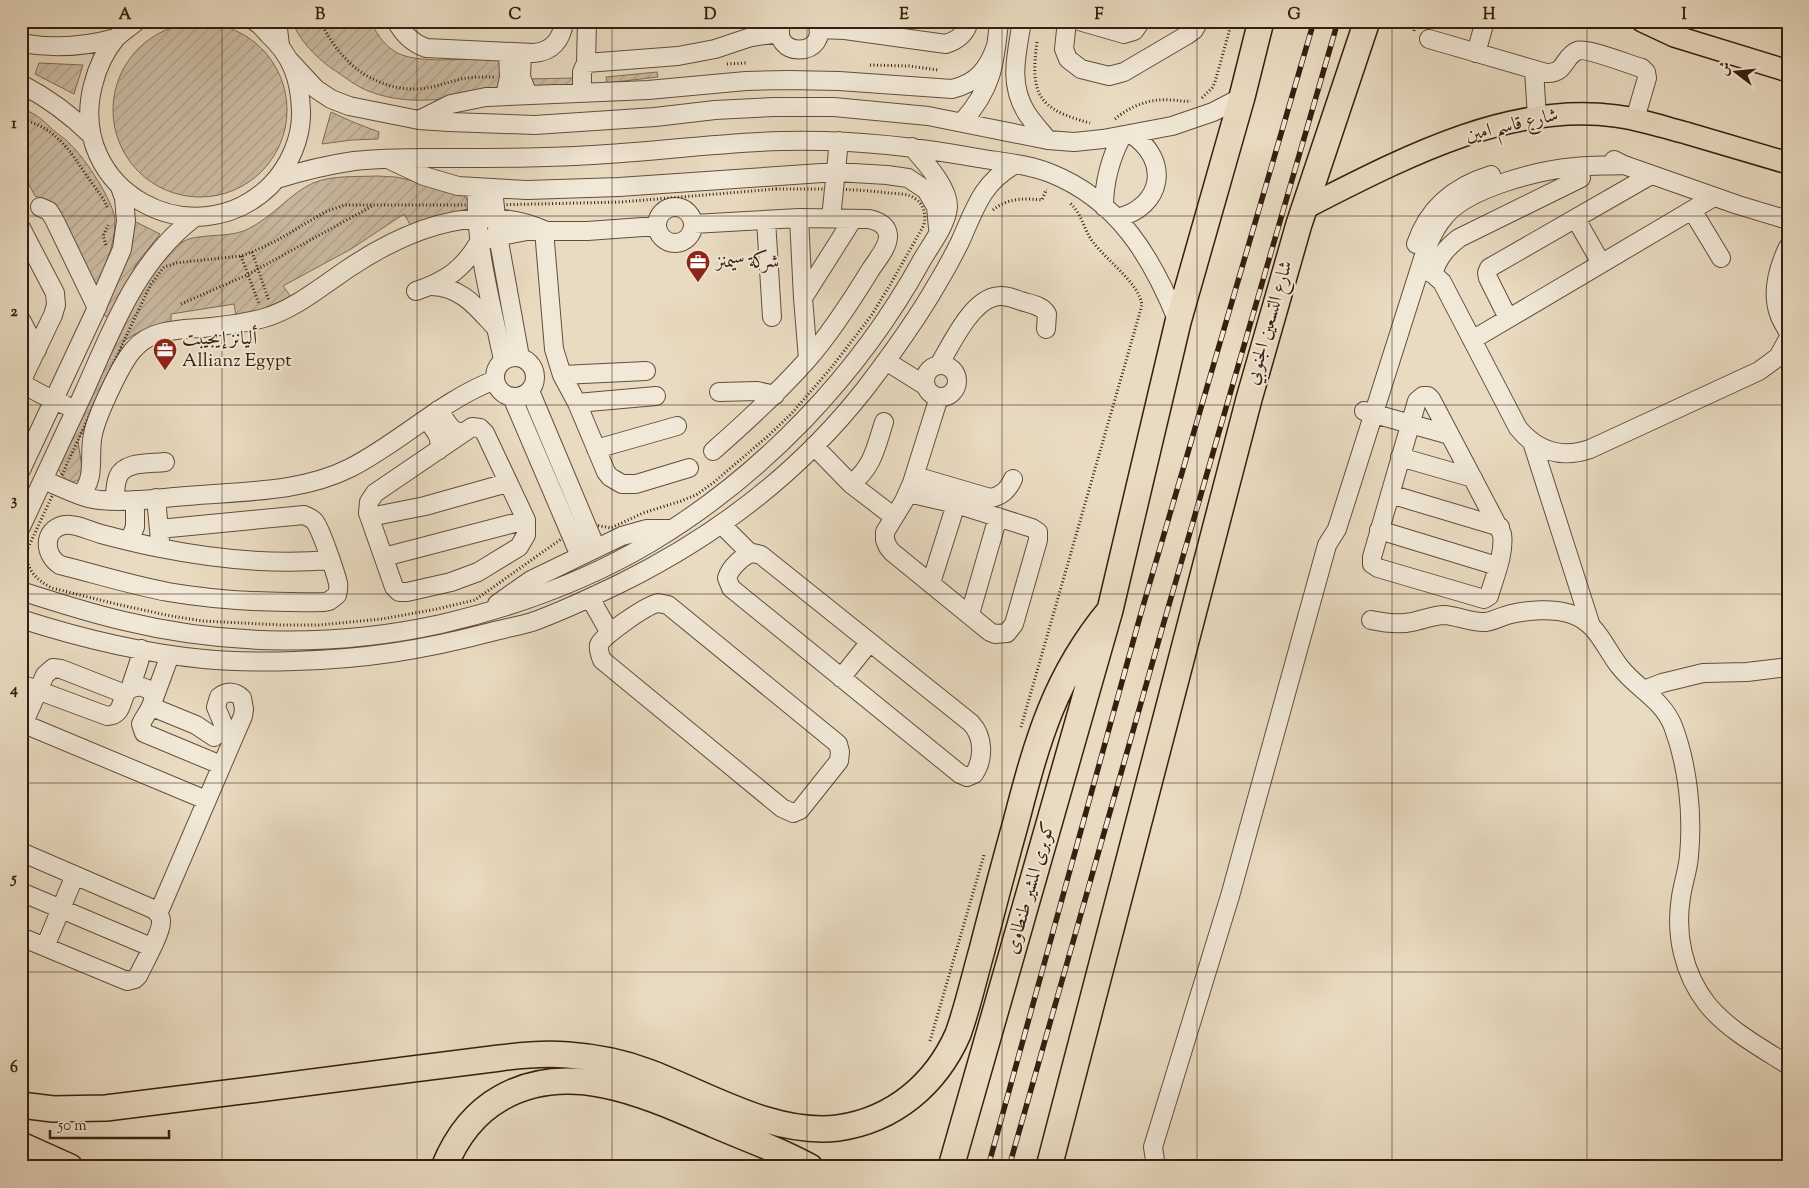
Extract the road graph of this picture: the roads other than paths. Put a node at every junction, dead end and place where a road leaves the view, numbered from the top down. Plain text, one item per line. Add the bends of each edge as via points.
1 (137, 21) edge
2 (254, 21) edge
3 (277, 21) edge
4 (396, 21) edge
5 (564, 21) edge
6 (587, 21) edge
7 (969, 21) edge
8 (999, 21) edge
9 (1022, 21) edge
10 (1067, 21) edge
11 (1079, 21) edge
12 (1113, 21) edge
13 (1122, 21) edge
14 (1141, 21) edge
15 (1199, 21) edge
16 (1261, 21) edge
17 (1367, 21) edge
18 (1485, 21) edge
19 (1642, 21) edge
20 (818, 25) edge
21 (781, 27) edge
22 (116, 38) junction
23 (1429, 39) dead end
24 (21, 44) edge
25 (280, 45) junction
26 (996, 46) junction
27 (515, 52) junction
28 (1476, 53) junction
29 (290, 61) junction
30 (586, 62) junction
31 (1534, 70) junction
32 (1788, 71) edge
33 (839, 81) junction
34 (21, 85) edge
35 (587, 93) junction
36 (528, 95) junction
37 (506, 96) junction
38 (1242, 97) junction
39 (894, 112) junction
40 (1537, 117) junction
41 (1635, 119) junction
42 (419, 120) junction
43 (962, 122) junction
44 (1127, 135) junction
45 (92, 136) junction
46 (1048, 140) junction
47 (839, 141) junction
48 (912, 147) junction
49 (388, 159) junction
50 (1788, 163) edge
51 (1014, 165) junction
52 (1624, 165) junction
53 (836, 172) junction
54 (1651, 175) junction
55 (1581, 178) dead end
56 (277, 179) junction
57 (120, 187) junction
58 (485, 188) junction
59 (1714, 197) junction
60 (40, 207) dead end
61 (1304, 208) junction
62 (1692, 210) junction
63 (1110, 212) junction
64 (196, 217) junction
65 (477, 218) junction
66 (495, 218) junction
67 (799, 218) junction
68 (831, 218) junction
69 (853, 219) junction
70 (1576, 219) junction
71 (766, 220) junction
72 (1788, 220) edge
73 (693, 224) junction
74 (657, 226) junction
75 (21, 228) edge
76 (544, 230) junction
77 (937, 234) junction
78 (498, 236) junction
79 (480, 240) junction
80 (1788, 247) edge
81 (1721, 258) dead end
82 (1601, 264) junction
83 (1426, 271) junction
84 (803, 298) junction
85 (97, 308) junction
86 (772, 317) dead end
87 (1508, 318) junction
88 (21, 320) edge
89 (1178, 322) junction
90 (497, 328) junction
91 (1051, 330) dead end
92 (1788, 332) edge
93 (1788, 339) edge
94 (1472, 340) junction
95 (37, 350) junction
96 (890, 356) junction
97 (512, 359) junction
98 (808, 359) junction
99 (646, 371) dead end
100 (562, 375) junction
101 (934, 379) junction
102 (495, 380) junction
103 (21, 382) edge
104 (530, 391) junction
105 (719, 392) dead end
106 (775, 394) junction
107 (656, 396) dead end
108 (512, 397) junction
109 (54, 400) junction
110 (577, 403) junction
111 (76, 410) junction
112 (1368, 412) junction
113 (432, 415) junction
114 (884, 422) dead end
115 (1410, 424) junction
116 (677, 426) dead end
117 (461, 434) junction
118 (1450, 435) junction
119 (1532, 442) junction
120 (814, 446) junction
121 (596, 449) junction
122 (439, 450) junction
123 (714, 451) dead end
124 (1400, 457) junction
125 (165, 462) dead end
126 (689, 468) dead end
127 (21, 470) edge
128 (916, 471) junction
129 (1008, 478) dead end
130 (1473, 478) junction
131 (44, 480) junction
132 (507, 483) junction
133 (851, 484) junction
134 (908, 493) junction
135 (1390, 494) junction
136 (80, 495) junction
137 (156, 498) junction
138 (115, 500) junction
139 (135, 500) junction
140 (956, 504) junction
141 (370, 517) junction
142 (894, 517) junction
143 (998, 517) junction
144 (526, 520) junction
145 (722, 525) junction
146 (21, 527) edge
147 (1500, 527) junction
148 (159, 529) junction
149 (672, 529) junction
150 (1379, 530) junction
151 (129, 541) junction
152 (160, 548) junction
153 (596, 548) junction
154 (685, 548) junction
155 (750, 553) junction
156 (580, 556) junction
157 (384, 557) junction
158 (330, 560) junction
159 (1497, 566) junction
160 (931, 583) junction
161 (21, 591) edge
162 (590, 598) junction
163 (1110, 610) junction
164 (489, 612) junction
165 (970, 614) junction
166 (21, 619) edge
167 (1371, 620) dead end
168 (1590, 624) junction
169 (610, 634) junction
170 (870, 644) junction
171 (141, 649) junction
172 (170, 655) junction
173 (1788, 667) edge
174 (842, 678) junction
175 (21, 684) edge
176 (1644, 690) junction
177 (127, 691) junction
178 (30, 700) edge
179 (152, 704) junction
180 (22, 726) edge
181 (214, 737) dead end
182 (231, 743) dead end
183 (221, 765) junction
184 (206, 800) junction
185 (21, 852) edge
186 (75, 875) junction
187 (21, 892) edge
188 (61, 909) junction
189 (158, 914) junction
190 (21, 937) edge
191 (45, 947) junction
192 (151, 947) junction
193 (1788, 1065) edge
194 (21, 1106) edge
195 (21, 1145) edge
196 (70, 1167) edge
197 (444, 1167) edge
198 (810, 1167) edge
199 (951, 1167) edge
200 (1048, 1167) edge
201 (1156, 1167) edge

1 - 22 street
2 - 25 street
3 - 25 street
4 - 27 street via 406,36 426,48
5 - 27 street via 562,34 551,48 542,52
6 - 30 street
7 - 20 street via 959,38 946,44
8 - 26 street
9 - 46 street via 1014,72 1016,86 1027,114
10 - 15 street via 1064,49 1068,59 1081,69 1108,76 1124,72 1187,35
11 - 14 street via 1124,34 1134,31
12 - 13 street
16 - 38 highway
17 - 61 highway, شارع التسعين الجنوبي
18 - 28 street
19 - 32 main road via 1674,36
20 - 21 street via 818,36 812,46 801,50 789,48 781,39
21 - 30 street via 715,49 678,56
22 - 24 street via 61,48
22 - 45 street via 97,68 89,102
23 - 28 street
25 - 29 street
26 - 33 street via 979,77 962,87 943,90
26 - 43 street via 986,89
27 - 36 street
27 - 37 street
28 - 31 street
29 - 42 street via 316,89 331,99 349,106
29 - 56 street via 300,90 301,122 293,152
30 - 35 street via 582,72
31 - 40 street
31 - 41 street via 1556,72 1573,54 1584,50 1642,68 1647,78
33 - 35 street via 746,81
33 - 39 street
34 - 45 street via 49,99
35 - 36 street
36 - 37 street
37 - 42 street via 462,101
38 - 44 street via 1193,120
38 - 89 highway
39 - 42 street via 774,107 534,124
39 - 43 street
40 - 41 main road, شارع قاسم امين via 1585,113
40 - 61 main road, شارع قاسم امين via 1467,135 1423,151
41 - 50 main road, شارع قاسم امين
43 - 46 street
44 - 46 street via 1074,142
44 - 63 street via 1110,163 1106,178
44 - 63 street via 1142,141 1150,151 1155,162 1156,182 1149,199 1140,208 1129,215
45 - 57 street via 98,155
47 - 48 street
47 - 49 street via 721,144 533,158
47 - 53 street
48 - 51 street
48 - 77 street via 934,173 947,200 946,215
49 - 56 street via 354,161
49 - 58 street via 439,182
51 - 63 street via 1050,173
51 - 96 street via 994,178 980,197 939,282
52 - 54 street
52 - 83 street via 1535,173 1482,190 1461,201 1433,231
52 - 112 street via 1599,155 1585,154 1540,161 1463,186 1442,201 1426,221 1419,237
53 - 58 street via 609,188
53 - 68 street
53 - 77 street via 887,174 915,181 926,190 936,206
54 - 59 street
54 - 70 street
55 - 83 street via 1459,238 1445,250 1435,266
56 - 64 street via 240,207
57 - 64 street via 155,209
57 - 85 street via 125,210 125,236
58 - 65 street
58 - 66 street
59 - 62 street
59 - 72 street
60 - 85 street via 49,210
61 - 200 highway, شارع التسعين الجنوبي via 1249,399
62 - 81 street
62 - 82 street
63 - 89 street via 1152,264
64 - 111 street via 166,242 135,284
65 - 66 street
65 - 79 street
65 - 136 street via 409,235 351,267 301,301 269,316 155,334 139,343 127,358 99,414 91,444 90,478
66 - 76 street via 520,221
66 - 78 street
67 - 68 street
67 - 71 street
67 - 84 street
68 - 69 street
69 - 84 street
69 - 98 street via 880,222 887,230 888,241 856,294
70 - 82 street
70 - 87 street via 1489,268 1488,278
71 - 73 street
71 - 86 street
73 - 74 street via 688,213 677,208 665,210
73 - 74 street via 688,237 676,244 663,239
74 - 76 street via 592,231
75 - 95 street via 56,299 55,310
76 - 78 street
76 - 100 street via 554,349
77 - 149 street via 879,329 825,396 739,481
78 - 79 street
78 - 97 street
79 - 90 street
79 - 90 street via 459,270 424,289 448,288 463,295
80 - 92 street via 1779,264 1776,289 1778,312
82 - 87 street
83 - 94 street via 1442,282
83 - 112 street
84 - 98 street
85 - 109 street
87 - 94 street
88 - 95 street
89 - 163 highway
90 - 97 street
91 - 101 street via 1045,310 1006,296 993,297 970,314
93 - 119 street via 1778,357 1766,367 1590,449 1560,454
94 - 119 street via 1518,428
95 - 103 street
96 - 101 street
96 - 120 street
97 - 102 street via 495,372
97 - 104 street via 529,362 535,371 535,382
98 - 106 street
99 - 100 street
100 - 110 street
101 - 128 street
102 - 108 street via 501,391
102 - 113 street via 469,391
103 - 109 street
104 - 108 street
104 - 153 street
105 - 106 street
106 - 123 street
107 - 110 street
108 - 156 street
109 - 111 street
109 - 127 street
110 - 121 street
111 - 131 street
112 - 115 street
112 - 201 street via 1337,528 1327,545 1230,896 1153,1146
113 - 117 street
113 - 122 street via 440,440
113 - 137 street via 365,459 320,480 287,487
114 - 133 street via 869,466
115 - 118 street
115 - 118 street via 1416,401 1428,396
115 - 124 street
116 - 121 street
117 - 122 street
117 - 132 street via 472,427 483,430
118 - 130 street
119 - 168 street
120 - 133 street
120 - 145 street via 764,493
121 - 126 street via 606,472 622,484 636,484
122 - 141 street via 375,493 369,502
124 - 130 street
124 - 135 street
125 - 138 street via 132,465 123,470 118,476
128 - 129 street via 988,488
128 - 134 street
130 - 147 street
131 - 136 street
131 - 146 street
132 - 141 street via 425,506
132 - 144 street
133 - 142 street
134 - 140 street
134 - 142 street
135 - 147 street
135 - 150 street
136 - 138 street
137 - 139 street
137 - 148 street
138 - 139 street
139 - 151 street via 135,527
140 - 143 street
140 - 160 street
141 - 157 street
142 - 160 street via 886,532 888,547
143 - 165 street
143 - 165 street via 1032,528 1038,532 1038,540 1011,629 1001,635 990,632
144 - 157 street
144 - 157 street via 526,535 519,547 478,572 438,586 400,592 394,587
145 - 154 street
145 - 155 street
147 - 159 street via 1503,540
148 - 152 street
148 - 158 street via 304,515 316,524
149 - 153 street via 634,531
149 - 154 street
149 - 164 street via 581,578
150 - 159 street
150 - 159 street via 1371,560 1378,568 1484,599 1489,596
151 - 152 street
151 - 158 street via 71,525 58,528 47,544 50,557 60,565 166,591 252,602 329,601 338,590
152 - 158 street via 224,558 288,562
153 - 156 street
154 - 162 street
155 - 170 street via 760,555
155 - 174 street via 730,571 727,578 731,588
156 - 164 street via 531,580
160 - 165 street
161 - 164 street via 134,624 259,640 363,636
162 - 169 street
162 - 172 street via 531,622 446,644 374,656 252,661
163 - 194 highway via 1075,657 1046,717 955,1042 942,1065 918,1092 881,1116 838,1128 786,1125 627,1065 586,1056 544,1054 106,1108
163 - 199 highway, كوبرى المشير طنطاوى
166 - 171 street
167 - 168 street via 1401,624 1448,615 1487,622 1509,614 1559,611
168 - 176 street via 1620,668
169 - 169 street via 600,645 602,660 786,811 800,810 838,761 840,748 835,740 668,605 653,604
170 - 174 street
170 - 174 street via 975,727 981,746 974,774 967,777 960,774
171 - 172 street
171 - 177 street
172 - 179 street
173 - 176 street via 1754,672 1703,673 1662,682
175 - 178 street
176 - 193 street via 1661,705 1673,726 1688,790 1689,857 1681,894 1679,927 1687,967 1698,990 1718,1016
177 - 178 street via 119,711 107,716
177 - 178 street via 53,668 47,672
177 - 179 street via 142,687 148,690
178 - 180 street
179 - 181 street
179 - 183 street via 140,724 144,733
180 - 184 street
182 - 183 street
183 - 184 street
184 - 189 street
185 - 186 street
186 - 188 street
186 - 189 street
187 - 188 street
188 - 191 street
188 - 192 street
189 - 192 street via 160,927
190 - 191 street
191 - 192 street via 127,981 138,976
195 - 196 highway
197 - 198 highway via 459,1137 495,1102 525,1087 557,1080 590,1082 652,1100

